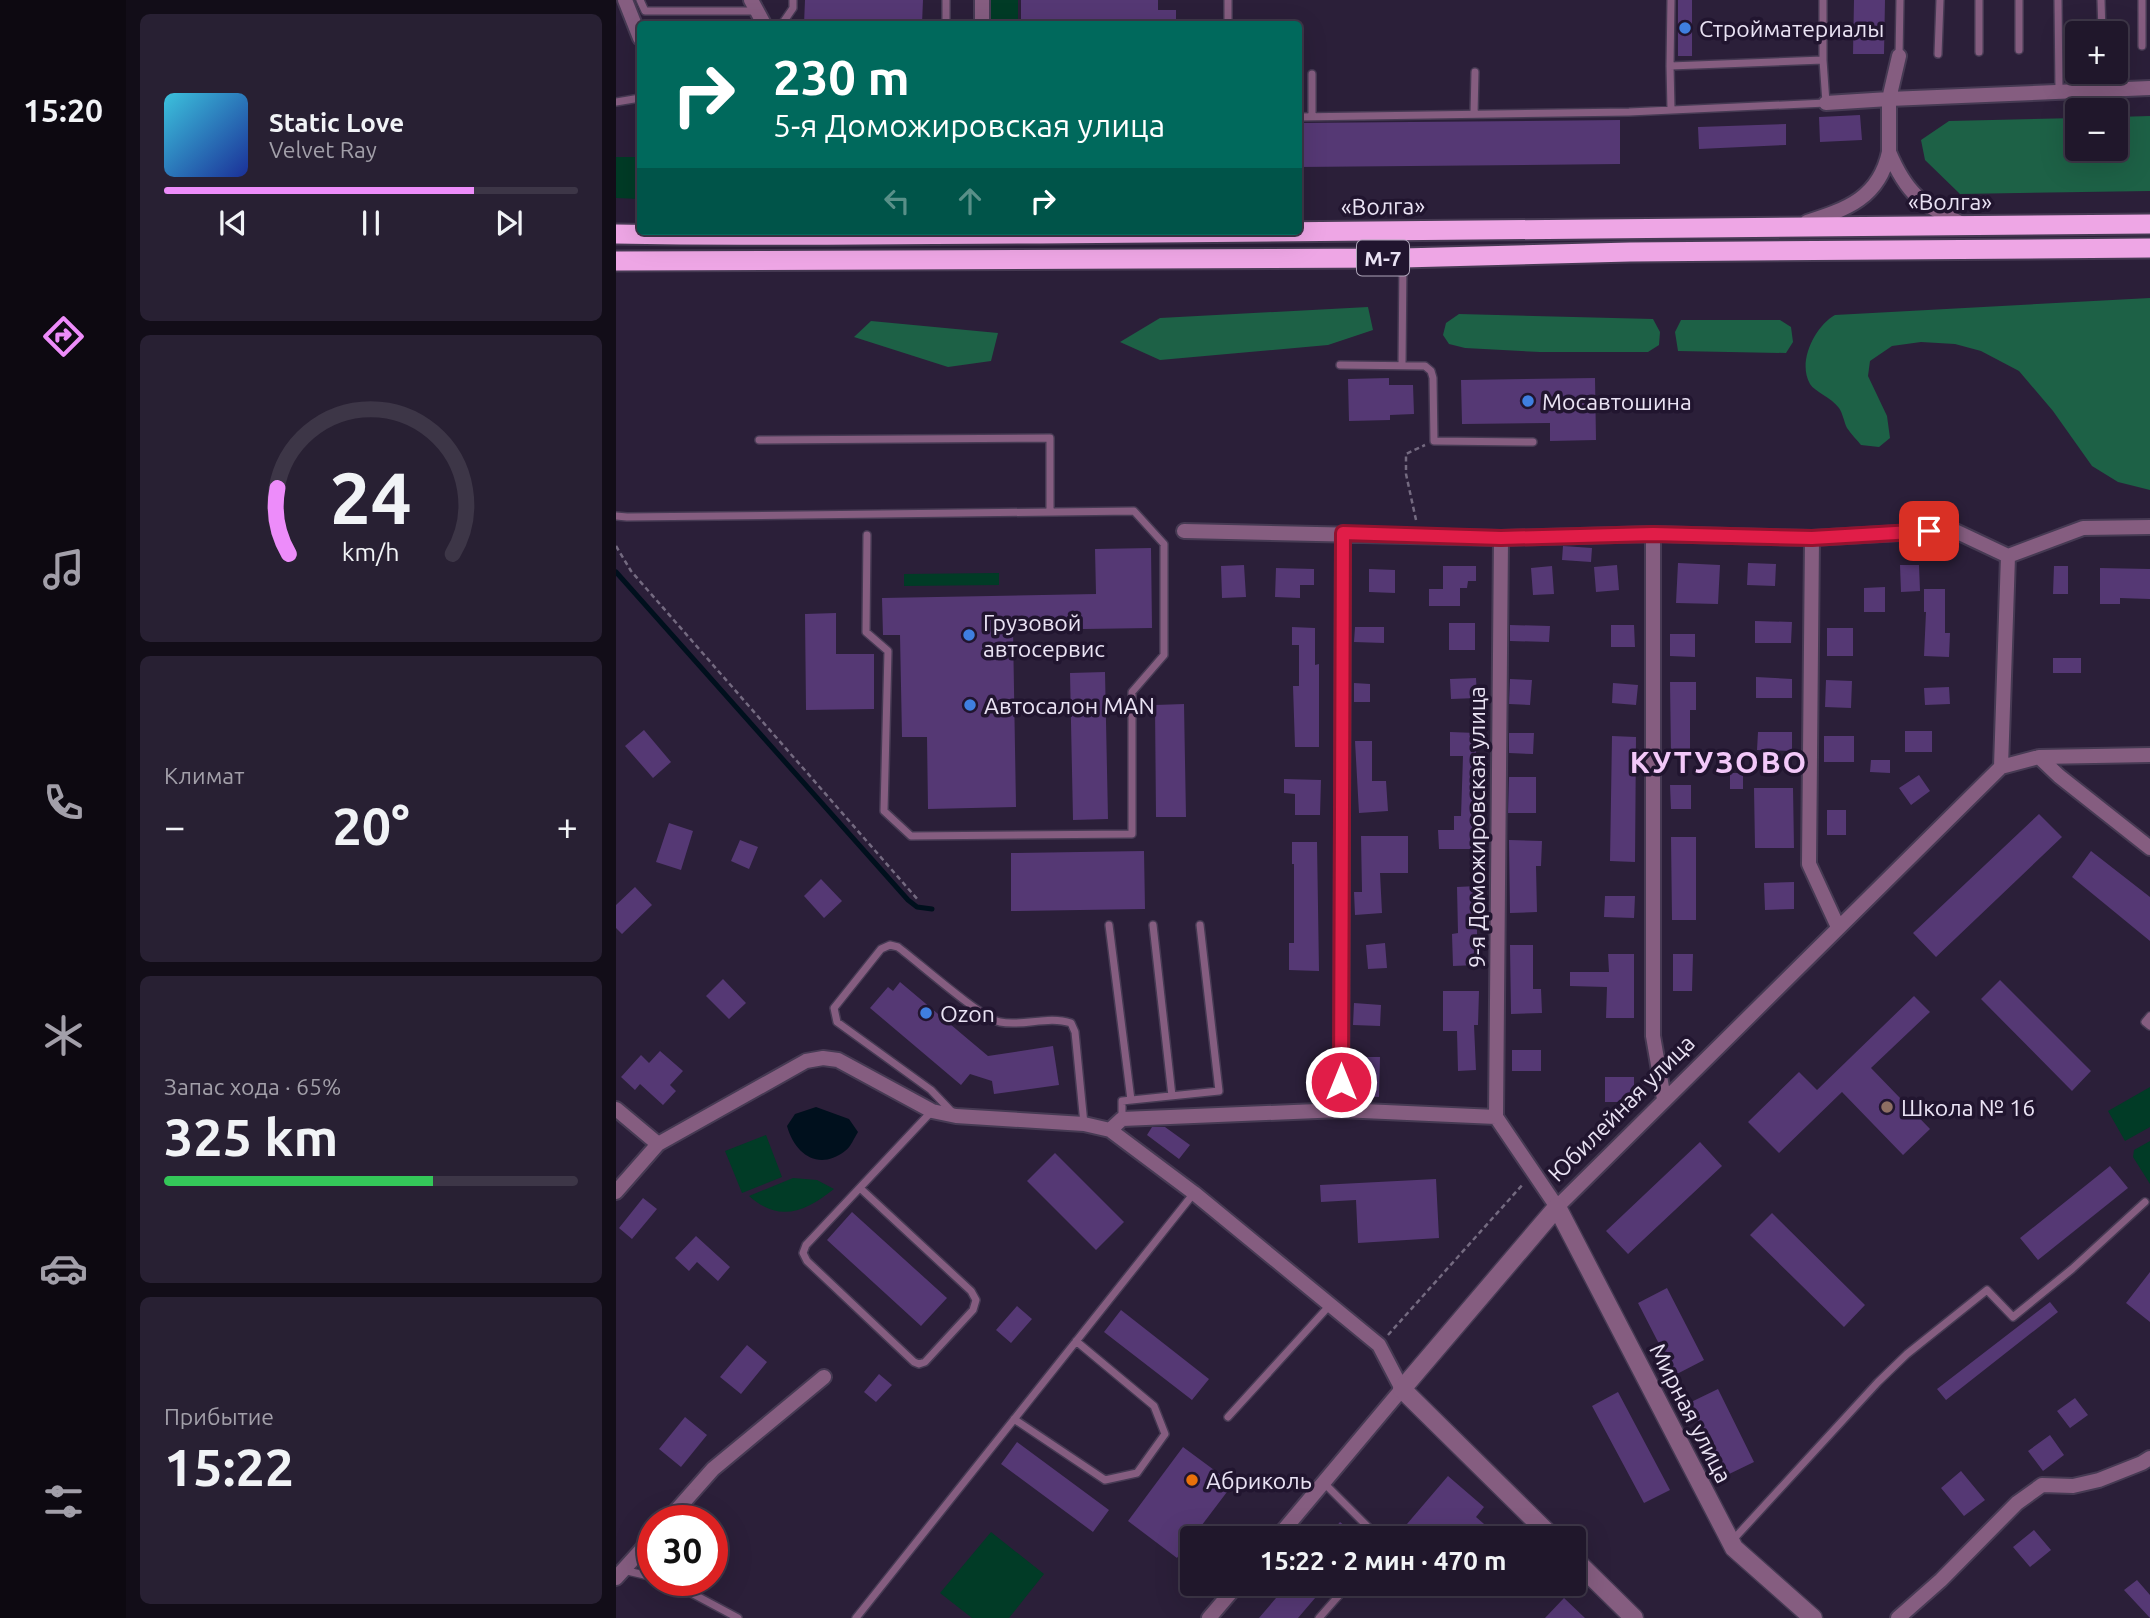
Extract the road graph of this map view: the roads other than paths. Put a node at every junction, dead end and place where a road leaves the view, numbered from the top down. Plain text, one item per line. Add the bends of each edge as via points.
1 (625, 0) edge
2 (640, 0) edge
3 (722, 0) edge
4 (793, 0) edge
5 (946, 0) edge
6 (982, 0) edge
7 (1228, 0) edge
8 (1671, 0) edge
9 (1823, 0) edge
10 (1900, 0) edge
11 (1940, 0) edge
12 (1979, 0) edge
13 (2019, 0) edge
14 (2058, 0) edge
15 (2101, 0) edge
16 (2142, 0) edge
17 (754, 5) edge
18 (727, 11) junction
19 (762, 21) edge
20 (784, 21) edge
21 (946, 21) edge
22 (982, 21) edge
23 (1228, 21) edge
24 (2102, 21) edge
25 (637, 30) edge
26 (2142, 46) dead end
27 (2019, 50) dead end
28 (1979, 52) dead end
29 (1938, 54) dead end
30 (1899, 56) joint
31 (1823, 60) junction
32 (1670, 66) junction
33 (1475, 72) dead end
34 (1312, 74) dead end
35 (2150, 88) edge
36 (2059, 90) junction
37 (637, 98) edge
38 (1889, 99) junction
39 (616, 102) edge
40 (1826, 103) junction
41 (1671, 109) junction
42 (1474, 114) junction
43 (1312, 116) junction
44 (1302, 117) edge
45 (1889, 152) junction
46 (2150, 224) edge
47 (1798, 225) junction
48 (1965, 225) junction
49 (1302, 231) edge
50 (616, 234) edge
51 (637, 234) edge
52 (2150, 248) edge
53 (1403, 258) junction
54 (616, 261) edge
55 (1340, 365) dead end
56 (1402, 365) junction
57 (759, 440) dead end
58 (1533, 442) dead end
59 (1050, 512) junction
60 (616, 516) edge
61 (2150, 527) edge
62 (1184, 531) dead end
63 (1343, 533) junction
64 (1653, 534) junction
65 (867, 535) dead end
66 (1501, 538) junction
67 (1812, 538) junction
68 (2008, 556) junction
69 (2150, 755) edge
70 (2039, 757) junction
71 (2001, 767) junction
72 (2150, 848) edge
73 (1109, 925) dead end
74 (1153, 925) dead end
75 (1200, 925) dead end
76 (1838, 927) junction
77 (2150, 1016) edge
78 (2150, 1026) edge
79 (1172, 1096) junction
80 (1664, 1098) junction
81 (1130, 1100) junction
82 (616, 1109) edge
83 (1341, 1110) junction
84 (933, 1111) junction
85 (956, 1116) junction
86 (1496, 1117) junction
87 (1122, 1119) junction
88 (1084, 1124) junction
89 (1110, 1130) junction
90 (658, 1144) junction
91 (860, 1188) junction
92 (616, 1192) edge
93 (1194, 1193) junction
94 (2145, 1202) dead end
95 (1557, 1207) junction
96 (1331, 1304) junction
97 (1076, 1341) junction
98 (824, 1377) dead end
99 (1402, 1389) junction
100 (1228, 1417) dead end
101 (1014, 1419) junction
102 (2150, 1458) edge
103 (1324, 1483) junction
104 (681, 1505) edge
105 (1287, 1526) edge
106 (1367, 1526) edge
107 (1541, 1526) edge
108 (1731, 1542) junction
109 (637, 1555) edge
110 (1586, 1571) edge
111 (620, 1574) edge
112 (697, 1596) edge
113 (1228, 1596) edge
114 (1338, 1596) edge
115 (738, 1618) edge
116 (856, 1618) edge
117 (1209, 1618) edge
118 (1319, 1618) edge
119 (1634, 1618) edge
120 (1813, 1618) edge
121 (1898, 1618) edge

1 - 25 street
2 - 18 lane via 645,11
3 - 18 lane
4 - 20 lane
5 - 21 lane
6 - 22 street
7 - 23 lane
8 - 32 lane
9 - 31 lane
10 - 30 lane
11 - 29 lane
12 - 28 lane
13 - 27 lane
14 - 36 lane
15 - 24 lane
16 - 26 lane
17 - 18 lane
17 - 19 street
30 - 38 street
31 - 32 lane
31 - 40 lane
32 - 41 lane
33 - 42 lane
34 - 43 lane
35 - 36 street
36 - 38 street
37 - 39 lane
38 - 40 street
38 - 45 street
40 - 41 lane
41 - 42 lane
42 - 43 lane
43 - 44 lane
45 - 47 street via 1879,181 1866,195 1846,209
45 - 48 street via 1906,187 1924,203
46 - 48 highway, «Волга» / М-7
47 - 48 highway, «Волга» / М-7
47 - 49 highway, «Волга» / М-7
50 - 51 highway, «Волга» / М-7
52 - 53 highway, М-7
53 - 54 highway, М-7
53 - 56 lane
55 - 56 lane
56 - 58 lane via 1425,366 1431,371 1434,441
57 - 59 lane via 1050,438
59 - 60 lane
59 - 65 lane via 1134,511 1164,544 1164,654 1132,692 1132,834 911,836 884,810 888,651 866,632
61 - 68 street via 2083,528
62 - 63 street
63 - 66 street
63 - 83 street
64 - 66 street
64 - 67 street
64 - 80 street via 1653,1036
66 - 86 street, 9-я Доможировская улица
67 - 68 street via 1953,530
67 - 76 street via 1810,864
68 - 71 street
69 - 70 street, Юбилейная улица
70 - 71 street, Юбилейная улица
70 - 72 street
71 - 76 street, Юбилейная улица
73 - 81 lane
74 - 79 lane
75 - 79 lane via 1219,1091
76 - 80 street, Юбилейная улица
77 - 78 lane via 2145,1022
79 - 81 lane
80 - 95 street, Юбилейная улица
81 - 87 lane via 1122,1101
82 - 90 street
83 - 86 street
83 - 87 street
84 - 85 street
84 - 90 street via 838,1060 823,1058 806,1062
84 - 91 lane
85 - 88 street
85 - 88 lane via 931,1090 837,1022 834,1008 881,948 898,947 989,1018 1007,1023 1070,1023 1075,1032
86 - 95 street
87 - 89 street
88 - 89 street
89 - 93 street
90 - 92 street
91 - 91 lane via 803,1253 914,1362 925,1362 974,1310 976,1300
93 - 96 street
93 - 97 lane
94 - 108 lane via 2014,1317 1987,1290 1943,1324 1878,1382
95 - 99 street, Юбилейная улица
95 - 108 street, Мирная улица
96 - 99 street via 1379,1345
96 - 100 lane
97 - 101 lane
97 - 101 lane via 1154,1406 1165,1434 1138,1473 1105,1480
98 - 104 street via 713,1469
99 - 103 street, Юбилейная улица
99 - 107 street
101 - 116 lane
102 - 121 street via 2099,1480 2073,1486 2042,1485 2017,1503
103 - 105 street, Юбилейная улица
103 - 106 lane
108 - 120 street, Мирная улица
109 - 111 street
110 - 119 street
112 - 115 lane
113 - 117 street
114 - 118 lane

